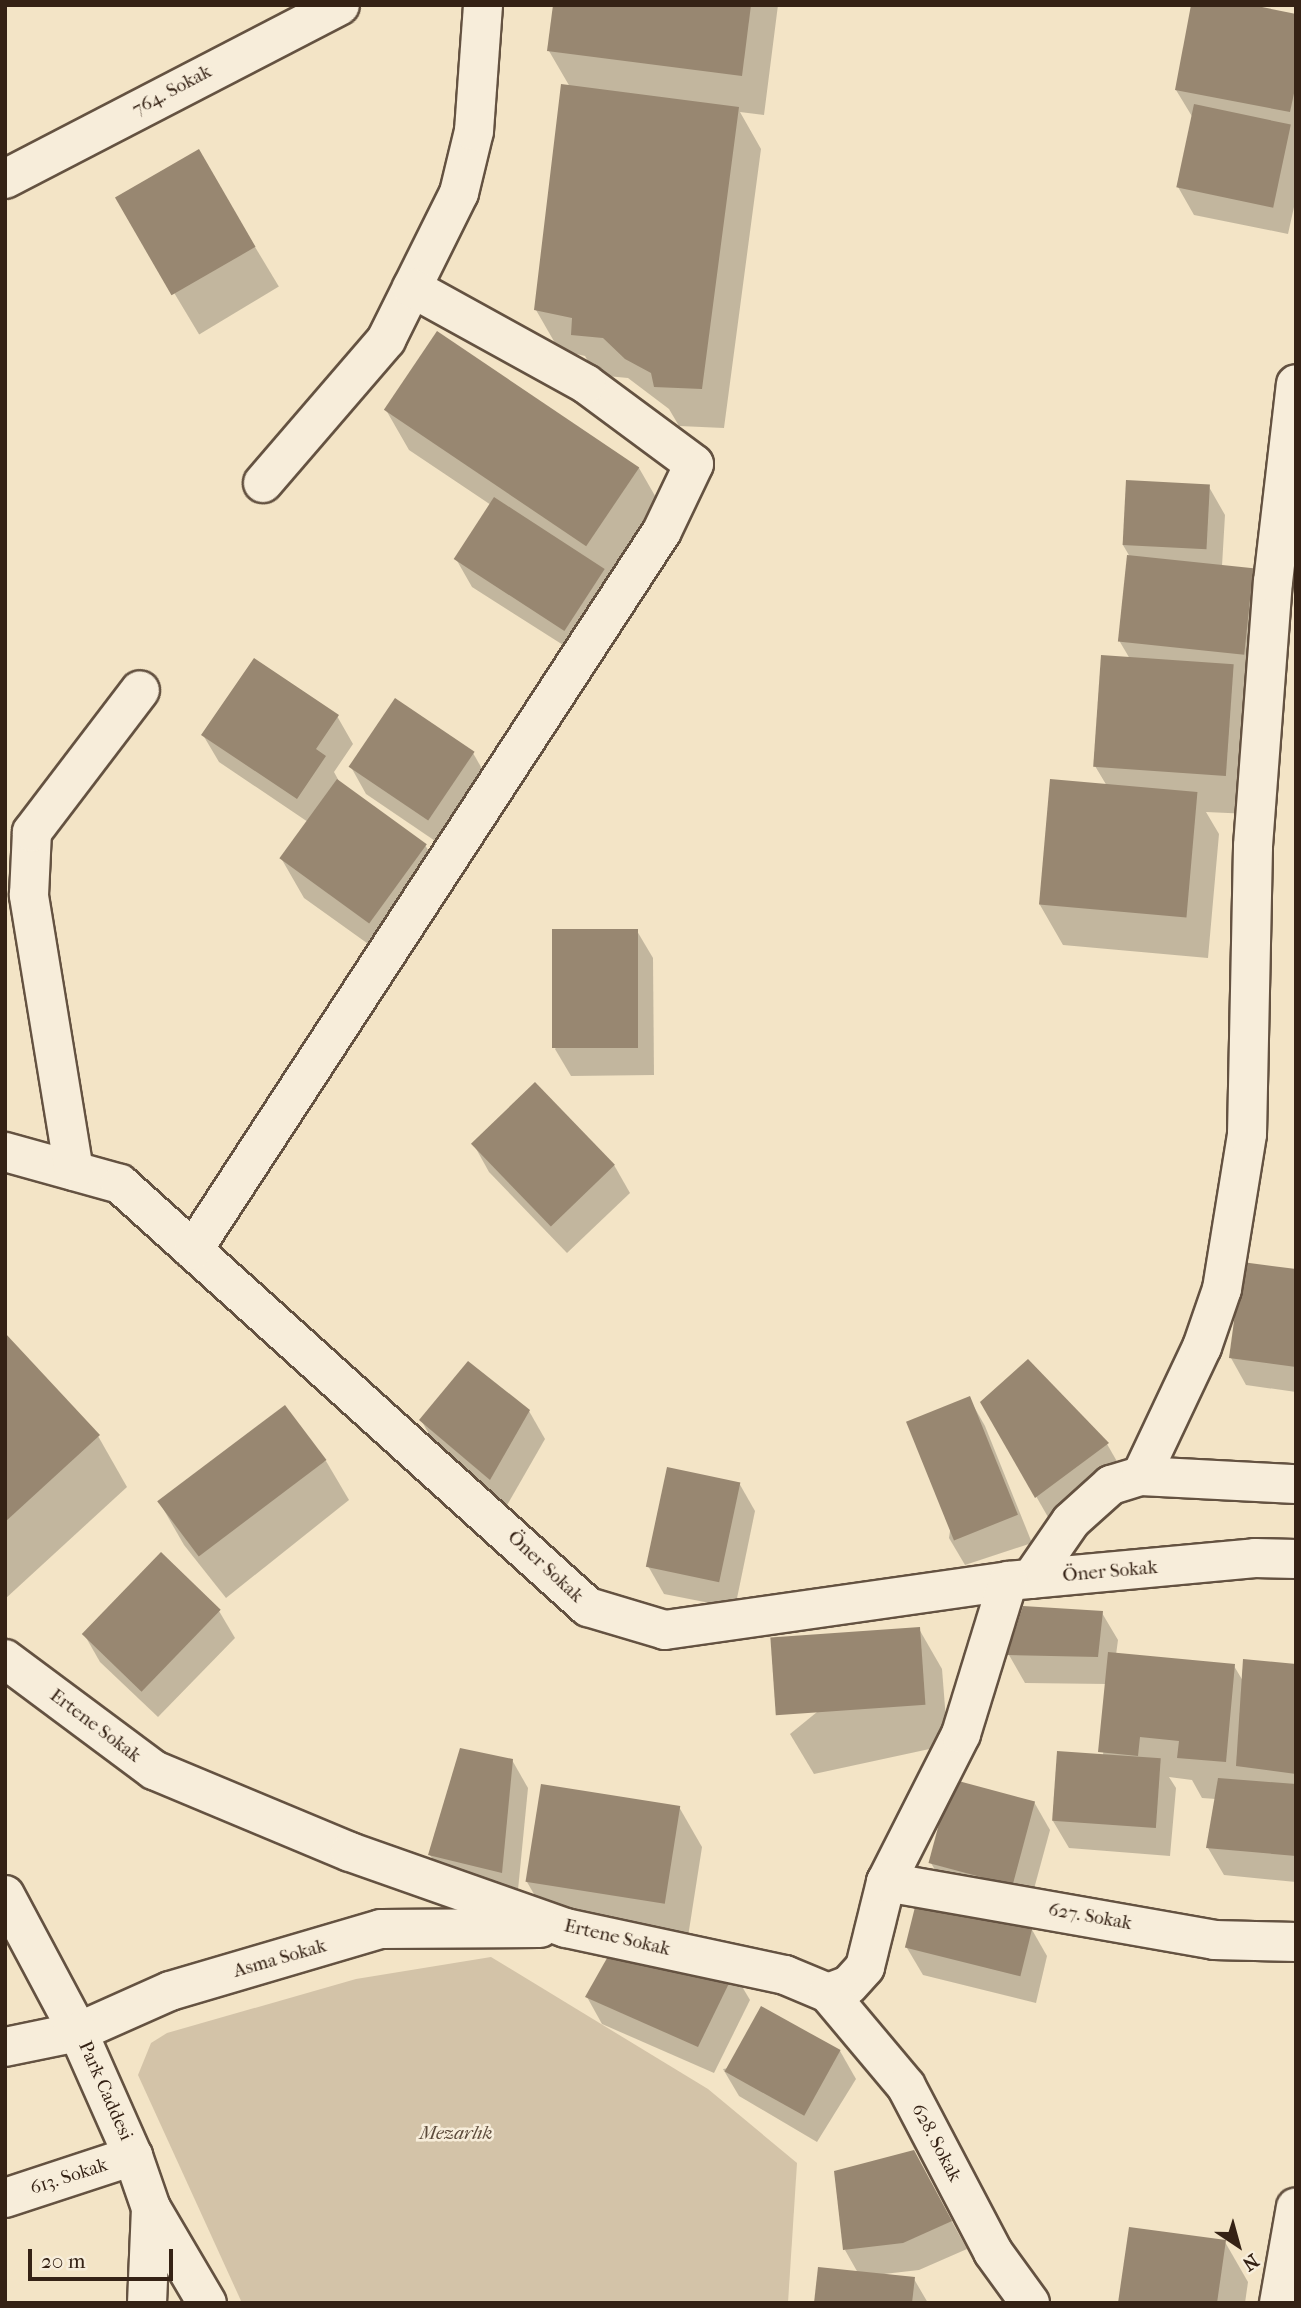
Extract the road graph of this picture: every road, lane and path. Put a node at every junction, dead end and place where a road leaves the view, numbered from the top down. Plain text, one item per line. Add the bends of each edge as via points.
1 (483, 5) edge
2 (320, 9) edge
3 (5, 179) edge
4 (412, 288) junction
5 (1296, 384) edge
6 (262, 482) dead end
7 (140, 690) dead end
8 (5, 1152) edge
9 (74, 1171) junction
10 (193, 1250) junction
11 (1141, 1476) junction
12 (1296, 1484) edge
13 (1296, 1559) edge
14 (1020, 1580) junction
15 (5, 1659) edge
16 (886, 1882) junction
17 (5, 1895) edge
18 (566, 1928) junction
19 (1296, 1942) edge
20 (828, 1993) junction
21 (78, 2032) junction
22 (5, 2047) edge
23 (133, 2156) junction
24 (5, 2198) edge
25 (1296, 2207) edge
26 (151, 2208) junction
27 (147, 2303) edge
28 (207, 2303) edge
29 (1030, 2303) edge
30 (1279, 2303) edge

1 - 4 street via 474,131 458,193
2 - 3 street, 764. Sokak
4 - 6 street via 386,340
4 - 10 street via 586,384 694,464 662,531
5 - 11 street via 1273,582 1253,846 1248,1134 1222,1289 1202,1347
7 - 9 street via 32,832 29,895
8 - 9 street, Öner Sokak
9 - 10 street, Öner Sokak via 120,1184
10 - 14 street, Öner Sokak via 588,1607 664,1630
11 - 12 street
11 - 14 street via 1111,1485 1071,1521
13 - 14 street, Öner Sokak via 1255,1558
14 - 16 street via 961,1734
15 - 18 street, Ertene Sokak via 154,1770 350,1852
16 - 19 street, 627. Sokak via 1214,1940
16 - 20 street via 865,1967 849,1986
17 - 21 street, Park Caddesi
18 - 20 street, Ertene Sokak via 785,1975
18 - 21 street, Asma Sokak via 381,1929 170,1991
20 - 29 street, 628. Sokak via 906,2086 993,2252
21 - 22 street, Asma Sokak
21 - 23 street, Park Caddesi
23 - 24 street, 613. Sokak
23 - 26 street, Park Caddesi
25 - 30 street
26 - 27 street, Park Caddesi
26 - 28 street

